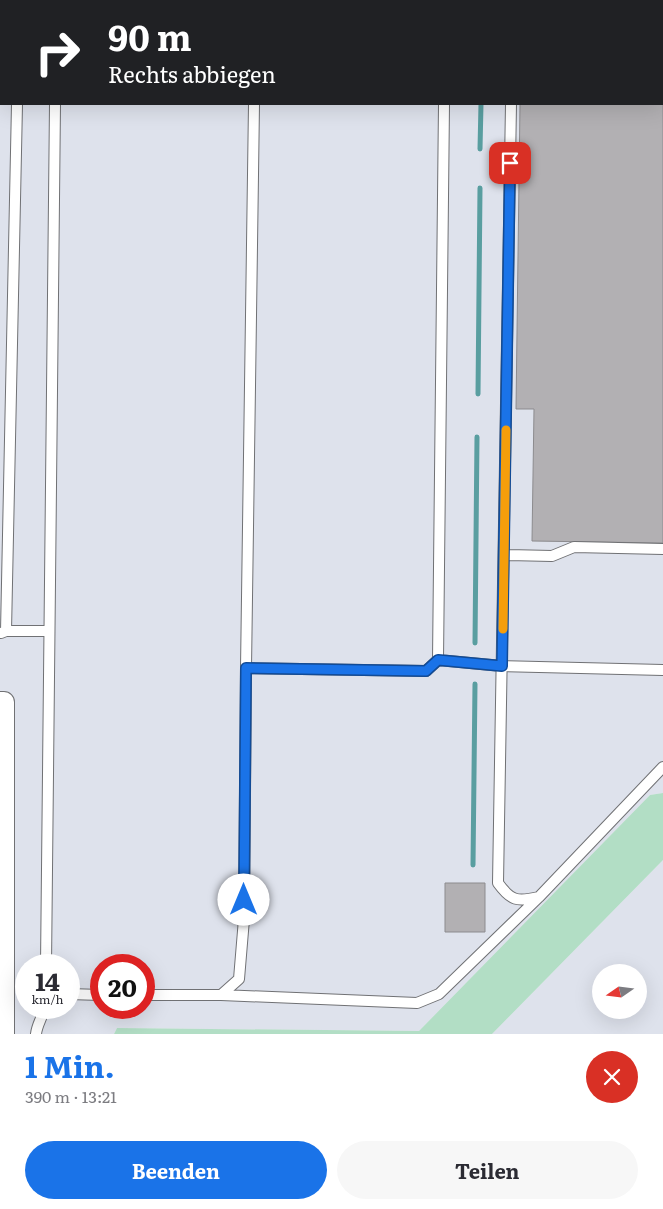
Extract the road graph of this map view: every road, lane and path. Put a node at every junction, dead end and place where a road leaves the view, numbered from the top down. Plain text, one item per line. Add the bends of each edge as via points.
1 (17, 105) edge
2 (54, 105) edge
3 (254, 105) edge
4 (444, 105) edge
5 (511, 105) edge
6 (663, 549) edge
7 (504, 555) junction
8 (48, 631) junction
9 (3, 632) edge
10 (438, 660) junction
11 (502, 666) junction
12 (246, 668) junction
13 (663, 670) edge
14 (0, 702) edge
15 (663, 766) edge
16 (539, 897) junction
17 (46, 954) edge
18 (2, 979) edge
19 (155, 995) edge
20 (221, 995) junction
21 (40, 1019) edge
22 (4, 1034) edge
23 (36, 1034) edge

1 - 9 lane
2 - 8 lane
3 - 12 lane
4 - 10 lane
5 - 7 lane
6 - 7 lane via 574,547 552,556
7 - 11 lane
8 - 9 lane
8 - 17 lane
10 - 11 lane
10 - 12 lane via 426,671
11 - 13 lane
11 - 16 lane via 498,883 507,896 523,901
12 - 20 lane via 244,919 239,979
14 - 18 street via 4,702
15 - 16 lane
16 - 20 lane via 439,994 418,1003
18 - 22 street
19 - 20 lane
21 - 23 lane

